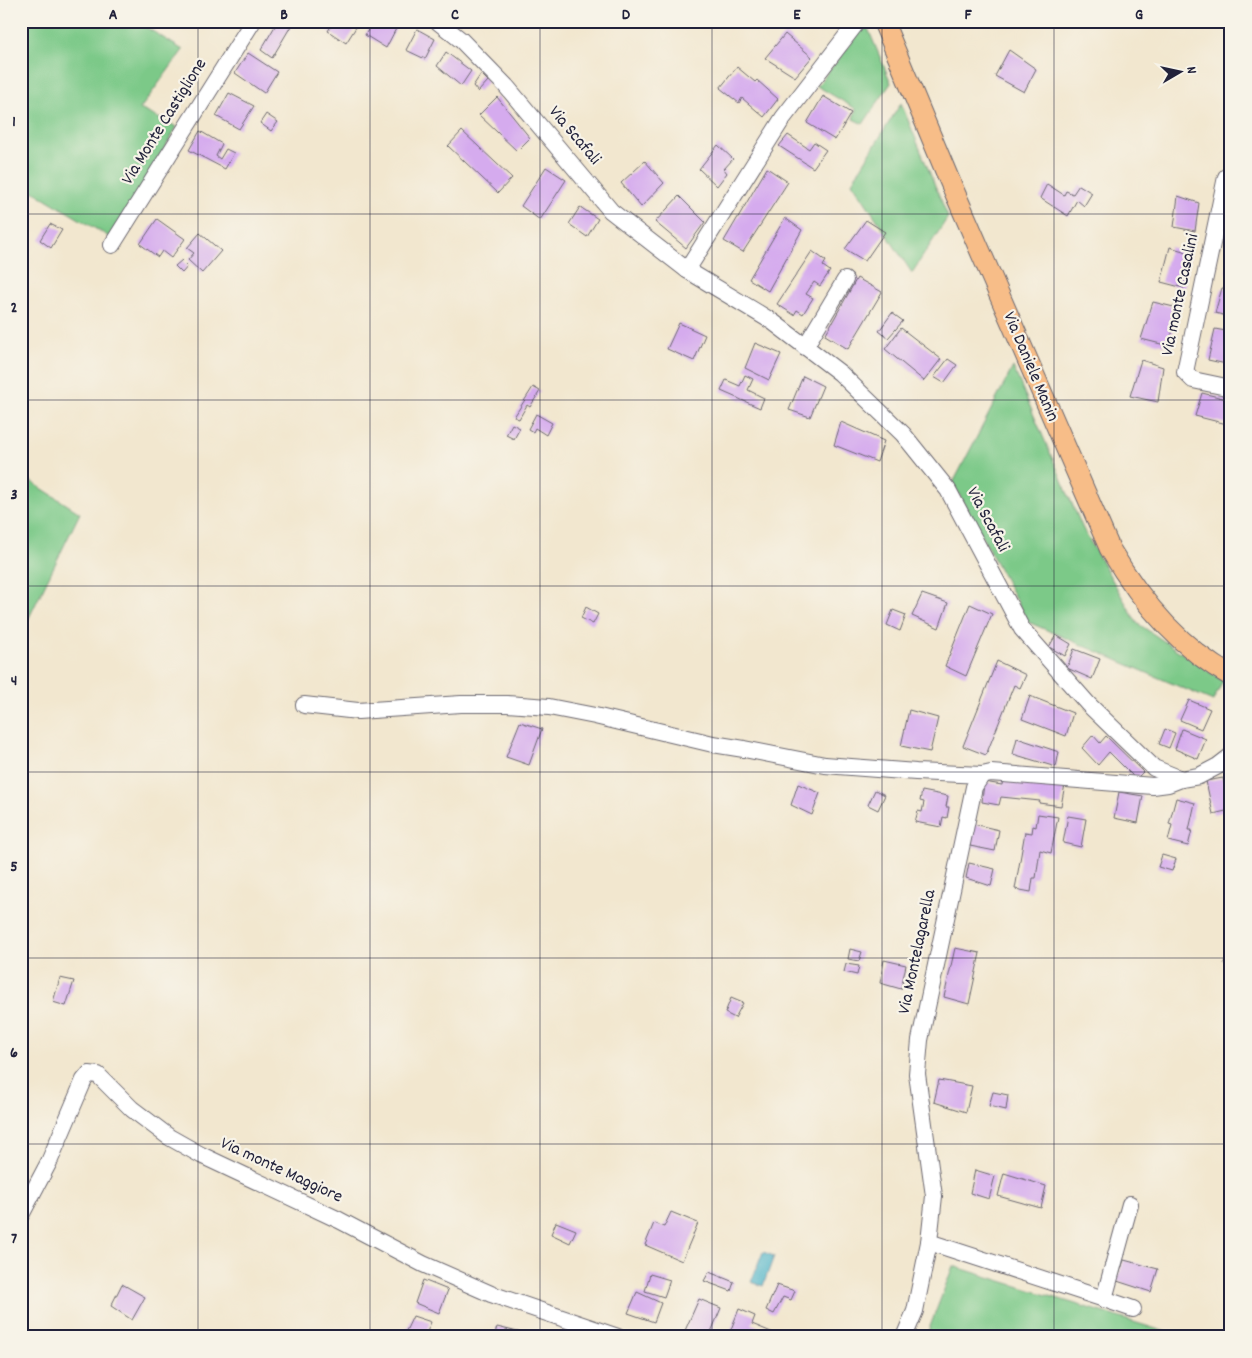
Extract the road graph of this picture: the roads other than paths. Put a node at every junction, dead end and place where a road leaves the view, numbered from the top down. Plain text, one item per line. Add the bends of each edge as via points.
1 (253, 21) edge
2 (437, 21) edge
3 (858, 21) edge
4 (883, 21) edge
5 (1226, 176) dead end
6 (112, 245) dead end
7 (687, 270) junction
8 (845, 280) dead end
9 (805, 347) junction
10 (1231, 388) edge
11 (1231, 676) edge
12 (304, 705) dead end
13 (1231, 756) edge
14 (982, 775) junction
15 (1181, 779) junction
16 (1130, 1204) dead end
17 (21, 1215) edge
18 (929, 1242) junction
19 (1104, 1300) junction
20 (1133, 1309) dead end
21 (618, 1337) edge
22 (904, 1337) edge

1 - 6 street, Via Monte Castiglione
2 - 7 street, Via Scafali via 461,40 506,86 611,210
3 - 7 street via 783,118
4 - 11 main road, Via Daniele Manin via 1110,549 1128,579 1173,634
5 - 10 street, Via monte Casalini via 1185,372 1193,380
7 - 9 street, Via Scafali via 773,322
8 - 9 street
9 - 15 street, Via Scafali via 840,373 903,434 948,490 1022,629 1088,704 1154,768
12 - 14 street via 358,711 461,704 549,707 825,765
13 - 15 street via 1199,776
14 - 15 street via 991,773 1153,786
14 - 18 street, Via Montelagarella via 974,787 920,1040 917,1074 934,1196
16 - 19 street
17 - 21 street, Via monte Maggiore via 49,1162 84,1080 89,1074 98,1075 132,1109 169,1137 201,1155 491,1294
18 - 19 street
18 - 22 street, Via Montelagarella via 915,1311
19 - 20 street

